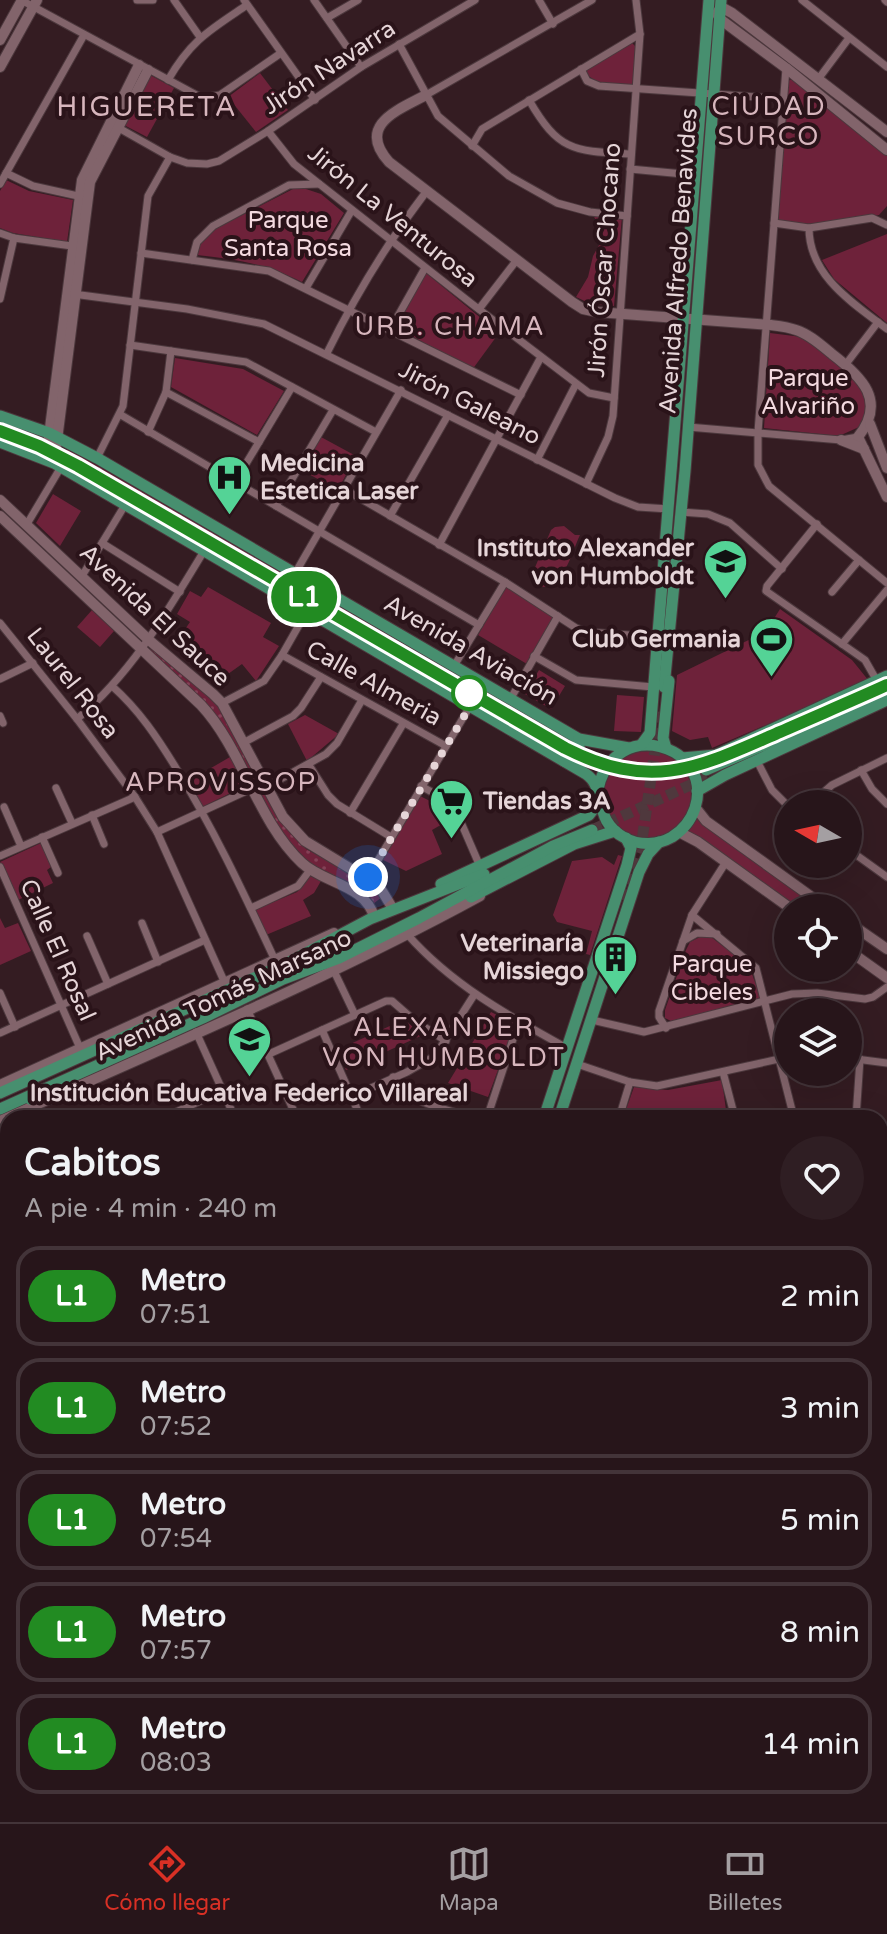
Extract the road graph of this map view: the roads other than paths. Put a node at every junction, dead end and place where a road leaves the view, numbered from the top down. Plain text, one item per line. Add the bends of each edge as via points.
1 (22, 0) edge
2 (137, 0) edge
3 (153, 0) edge
4 (174, 0) edge
5 (314, 0) edge
6 (358, 0) edge
7 (475, 0) edge
8 (539, 0) edge
9 (592, 0) edge
10 (636, 0) edge
11 (246, 2) edge
12 (807, 2) edge
13 (35, 3) edge
14 (717, 6) edge
15 (327, 18) junction
16 (553, 24) junction
17 (640, 34) junction
18 (84, 35) junction
19 (200, 37) junction
20 (849, 38) junction
21 (0, 40) edge
22 (399, 44) junction
23 (281, 53) junction
24 (0, 67) edge
25 (361, 67) junction
26 (887, 67) edge
27 (144, 68) junction
28 (786, 68) junction
29 (581, 69) junction
30 (819, 78) junction
31 (168, 80) junction
32 (636, 89) junction
33 (706, 93) junction
34 (426, 95) junction
35 (784, 99) junction
36 (315, 100) junction
37 (529, 100) junction
38 (117, 127) junction
39 (268, 131) junction
40 (887, 132) edge
41 (472, 146) junction
42 (887, 150) edge
43 (631, 154) junction
44 (170, 157) junction
45 (294, 164) junction
46 (630, 169) junction
47 (6, 173) junction
48 (694, 175) junction
49 (0, 184) edge
50 (289, 185) junction
51 (319, 185) junction
52 (426, 192) junction
53 (78, 196) junction
54 (352, 210) junction
55 (627, 216) junction
56 (697, 223) junction
57 (774, 223) junction
58 (887, 225) edge
59 (809, 228) junction
60 (0, 233) edge
61 (14, 238) junction
62 (390, 240) junction
63 (72, 246) junction
64 (141, 253) junction
65 (192, 260) junction
66 (516, 261) junction
67 (425, 268) junction
68 (306, 288) junction
69 (0, 292) edge
70 (71, 294) junction
71 (0, 299) edge
72 (136, 301) junction
73 (349, 309) junction
74 (479, 309) junction
75 (619, 314) junction
76 (690, 319) junction
77 (878, 322) junction
78 (766, 325) junction
79 (887, 329) edge
80 (390, 330) junction
81 (130, 345) junction
82 (171, 351) junction
83 (327, 353) junction
84 (541, 357) junction
85 (846, 364) junction
86 (576, 384) junction
87 (292, 387) junction
88 (401, 390) junction
89 (166, 392) junction
90 (521, 395) junction
91 (614, 398) junction
92 (333, 410) junction
93 (121, 415) junction
94 (448, 415) junction
95 (0, 416) edge
96 (870, 424) junction
97 (688, 427) junction
98 (148, 432) junction
99 (376, 432) junction
100 (758, 432) junction
101 (53, 435) junction
102 (858, 437) junction
103 (497, 439) junction
104 (841, 440) junction
105 (0, 442) edge
106 (259, 442) junction
107 (877, 444) junction
108 (864, 450) junction
109 (97, 458) junction
110 (537, 460) junction
111 (54, 463) junction
112 (887, 468) edge
113 (235, 482) junction
114 (586, 484) junction
115 (344, 489) junction
116 (887, 497) edge
117 (0, 500) edge
118 (125, 505) junction
119 (276, 506) junction
120 (675, 511) junction
121 (0, 516) edge
122 (390, 516) junction
123 (27, 524) junction
124 (817, 524) junction
125 (679, 526) junction
126 (318, 530) junction
127 (102, 543) junction
128 (439, 545) junction
129 (204, 551) junction
130 (859, 560) junction
131 (782, 569) junction
132 (295, 573) junction
133 (82, 576) junction
134 (505, 582) junction
135 (887, 583) edge
136 (887, 590) edge
137 (180, 592) junction
138 (832, 592) dead end
139 (282, 596) junction
140 (307, 611) junction
141 (558, 616) junction
142 (0, 623) edge
143 (479, 625) junction
144 (657, 637) junction
145 (150, 641) junction
146 (842, 644) junction
147 (142, 651) junction
148 (282, 655) junction
149 (534, 656) junction
150 (33, 663) junction
151 (454, 666) junction
152 (321, 677) junction
153 (0, 679) edge
154 (882, 679) edge
155 (112, 686) junction
156 (658, 687) junction
157 (886, 696) edge
158 (511, 698) junction
159 (362, 700) junction
160 (222, 703) junction
161 (469, 708) junction
162 (77, 719) junction
163 (403, 724) junction
164 (579, 739) junction
165 (243, 743) junction
166 (446, 746) junction
167 (636, 746) junction
168 (666, 748) junction
169 (682, 758) junction
170 (887, 758) edge
171 (564, 761) junction
172 (757, 761) junction
173 (309, 765) junction
174 (861, 770) junction
175 (268, 786) junction
176 (421, 786) junction
177 (56, 788) dead end
178 (253, 788) junction
179 (826, 790) edge
180 (697, 791) junction
181 (774, 792) edge
182 (599, 795) junction
183 (135, 797) junction
184 (887, 804) edge
185 (4, 807) dead end
186 (695, 807) junction
187 (203, 812) junction
188 (350, 813) junction
189 (92, 815) junction
190 (72, 823) junction
191 (615, 831) junction
192 (157, 832) junction
193 (679, 832) junction
194 (42, 837) junction
195 (391, 837) junction
196 (626, 838) junction
197 (660, 842) junction
198 (104, 844) dead end
199 (21, 846) junction
200 (0, 856) edge
201 (862, 859) edge
202 (726, 862) junction
203 (479, 864) junction
204 (0, 867) edge
205 (310, 870) junction
206 (58, 873) dead end
207 (368, 877) junction
208 (887, 877) edge
209 (807, 894) edge
210 (385, 895) junction
211 (774, 896) edge
212 (369, 905) junction
213 (251, 908) junction
214 (396, 908) junction
215 (692, 915) junction
216 (372, 918) junction
217 (422, 922) junction
218 (142, 923) dead end
219 (862, 932) edge
220 (407, 934) junction
221 (717, 934) junction
222 (87, 936) dead end
223 (205, 940) junction
224 (681, 942) junction
225 (887, 949) edge
226 (422, 951) junction
227 (274, 958) junction
228 (862, 960) edge
229 (158, 962) junction
230 (333, 969) junction
231 (887, 978) edge
232 (224, 981) junction
233 (108, 984) junction
234 (887, 987) edge
235 (0, 993) edge
236 (474, 995) junction
237 (766, 1002) junction
238 (60, 1006) junction
239 (247, 1009) junction
240 (355, 1015) junction
241 (659, 1017) junction
242 (592, 1020) junction
243 (519, 1021) junction
244 (774, 1026) edge
245 (15, 1027) junction
246 (666, 1028) junction
247 (322, 1030) junction
248 (653, 1030) junction
249 (196, 1032) junction
250 (0, 1033) edge
251 (131, 1033) junction
252 (103, 1038) junction
253 (446, 1041) junction
254 (565, 1047) junction
255 (74, 1054) junction
256 (269, 1054) junction
257 (774, 1059) edge
258 (862, 1059) edge
259 (577, 1062) junction
260 (887, 1063) edge
261 (723, 1072) junction
262 (393, 1077) junction
263 (557, 1077) junction
264 (630, 1082) junction
265 (0, 1085) edge
266 (789, 1086) edge
267 (858, 1086) edge
268 (222, 1091) junction
269 (0, 1093) edge
270 (58, 1095) junction
271 (353, 1096) junction
272 (14, 1102) junction
273 (0, 1109) edge
274 (25, 1110) edge
275 (180, 1110) edge
276 (231, 1110) edge
277 (294, 1110) edge
278 (358, 1110) edge
279 (450, 1110) edge
280 (490, 1110) edge
281 (547, 1110) edge
282 (562, 1110) edge
283 (621, 1110) edge
284 (733, 1110) edge
285 (793, 1110) edge
286 (857, 1110) edge

1 - 13 street
1 - 21 street
2 - 3 street
4 - 19 street
5 - 15 street
6 - 15 street
7 - 22 street, Jirón Navarra
8 - 16 street
9 - 16 street
10 - 17 street, Jirón Óscar Chocano
11 - 19 street
11 - 23 street
12 - 20 street
13 - 18 street
13 - 24 street
14 - 28 street
14 - 30 street
14 - 33 main road, Avenida Alfredo Benavides
14 - 33 main road, Avenida Alfredo Benavides via 706,22
15 - 25 street
16 - 34 street
17 - 29 street
17 - 32 street, Jirón Óscar Chocano
18 - 27 street
18 - 47 street
19 - 31 street
20 - 26 street
20 - 30 street
22 - 25 street, Jirón Navarra
22 - 34 street
23 - 31 street via 215,97 198,96
23 - 36 street
25 - 36 street, Jirón Navarra
27 - 31 street
27 - 38 street
27 - 53 street via 87,167
28 - 35 street
28 - 42 street
29 - 32 street via 593,85
29 - 37 street
30 - 40 street
32 - 33 street
32 - 43 street, Jirón Óscar Chocano
33 - 35 street
33 - 48 main road, Avenida Alfredo Benavides
33 - 56 main road, Avenida Alfredo Benavides
34 - 41 street via 438,116
34 - 52 street via 387,116 377,138 381,154
35 - 57 street
36 - 39 street, Jirón Navarra
37 - 41 street via 482,129
37 - 43 street via 544,126 564,143 586,151
38 - 44 street, Jirón Navarra
38 - 70 street via 90,182
39 - 44 street, Jirón Navarra via 219,161 187,163
39 - 45 street, Jirón La Venturosa
41 - 55 street via 546,199 574,209
43 - 46 street, Jirón Óscar Chocano
44 - 64 street via 148,196
45 - 50 street
45 - 51 street, Jirón La Venturosa
46 - 48 street
46 - 55 street, Jirón Óscar Chocano
47 - 49 street
47 - 53 street via 33,186
48 - 56 main road, Avenida Alfredo Benavides
50 - 51 street
50 - 65 street via 207,231
51 - 54 street, Jirón La Venturosa
52 - 62 street
52 - 66 street
53 - 63 street
54 - 62 street, Jirón La Venturosa
54 - 68 street
55 - 75 street, Jirón Óscar Chocano
56 - 76 main road, Avenida Alfredo Benavides
57 - 59 street
57 - 78 street
58 - 59 street via 872,218
59 - 77 street via 809,243 821,270
60 - 61 street
61 - 63 street
61 - 69 street
62 - 67 street, Jirón La Venturosa
62 - 73 street
63 - 70 street
64 - 65 street
64 - 72 street
65 - 68 street via 269,271
66 - 74 street
66 - 75 street via 583,309
67 - 74 street, Jirón La Venturosa
67 - 80 street
68 - 73 street
69 - 71 street
70 - 72 street, Jirón Galeano
70 - 101 street
72 - 81 street
72 - 83 street, Jirón Galeano via 255,321
73 - 80 street
73 - 83 street
74 - 84 street, Jirón La Venturosa
75 - 76 street
75 - 91 street, Jirón Óscar Chocano
76 - 78 street
76 - 97 main road, Avenida Alfredo Benavides
76 - 120 main road, Avenida Alfredo Benavides
77 - 79 street
77 - 85 street
78 - 85 street via 808,335
78 - 100 street
80 - 90 street
81 - 82 street
81 - 93 street
82 - 87 street via 246,362
82 - 89 street
83 - 88 street, Jirón Galeano
84 - 86 street, Jirón La Venturosa
84 - 90 street
85 - 96 street via 872,393
86 - 91 street, Jirón La Venturosa via 592,395
86 - 110 street
87 - 92 street
87 - 106 street
88 - 94 street, Jirón Galeano
88 - 99 street
89 - 98 street
89 - 106 street
90 - 103 street
91 - 114 street, Jirón Óscar Chocano via 610,430
92 - 99 street
92 - 119 street
93 - 98 street
93 - 109 street
94 - 103 street, Jirón Galeano
94 - 122 street
95 - 101 main road, Avenida Aviación
96 - 102 street
96 - 107 street
97 - 100 street
97 - 120 main road, Avenida Alfredo Benavides
98 - 113 street
99 - 115 street
100 - 104 street
100 - 124 street via 758,465 766,482
101 - 109 main road, Avenida Aviación
101 - 111 street
102 - 104 street
102 - 108 street
103 - 110 street, Jirón Galeano
103 - 128 street
104 - 108 street
105 - 111 main road, Avenida Aviación
106 - 113 street
107 - 108 street via 868,442
107 - 112 street
108 - 116 street
109 - 132 main road, Avenida Aviación
110 - 114 street, Jirón Galeano
111 - 118 main road, Avenida Aviación
111 - 123 street
113 - 119 street
114 - 120 street, Jirón Galeano via 636,506
115 - 122 street
115 - 126 street
117 - 123 street, Avenida El Sauce
118 - 127 street
118 - 129 main road, Avenida Aviación
119 - 126 street
120 - 125 main road, Avenida Alfredo Benavides
120 - 131 street, Jirón Galeano via 708,514 730,523
120 - 144 main road, Avenida Alfredo Benavides
120 - 156 main road, Avenida Alfredo Benavides
121 - 147 street, Avenida El Sauce
122 - 128 street
123 - 133 street, Avenida El Sauce
124 - 130 street
124 - 131 street
125 - 156 main road, Avenida Alfredo Benavides
125 - 168 main road, Avenida Alfredo Benavides via 684,539
126 - 132 street
126 - 143 street
127 - 133 street
127 - 137 street
128 - 134 street
129 - 137 street
129 - 139 main road, Avenida Aviación
130 - 135 street
130 - 138 street
131 - 146 street via 766,591 769,596
132 - 139 street
132 - 151 main road, Avenida Aviación
133 - 145 street, Avenida El Sauce
134 - 141 street
134 - 143 street
136 - 146 street
137 - 145 street
139 - 140 main road, Avenida Aviación
140 - 148 street
140 - 161 main road, Avenida Aviación
141 - 144 street via 587,632
141 - 149 street
142 - 150 street, Laurel Rosa
143 - 151 street
144 - 156 main road, Avenida Alfredo Benavides
145 - 147 street
145 - 160 street, Avenida El Sauce
146 - 154 street
147 - 155 street
147 - 178 street, Avenida El Sauce via 210,715
148 - 152 street, Calle Almeria
148 - 160 street via 264,681
149 - 156 street via 585,683
149 - 158 street
150 - 153 street
150 - 162 street, Laurel Rosa
151 - 158 main road, Avenida Aviación
152 - 159 street, Calle Almeria
152 - 165 street via 293,716
154 - 169 main road via 716,755
155 - 162 street
155 - 187 street via 150,726
156 - 167 main road, Avenida Alfredo Benavides via 650,733
157 - 157 main road via 708,773 870,702
157 - 172 main road
158 - 164 main road, Avenida Aviación
159 - 163 street, Calle Almeria
159 - 173 street via 337,743
160 - 165 street, Avenida El Sauce
161 - 166 street
161 - 171 main road, Avenida Aviación
162 - 183 street, Laurel Rosa
163 - 166 street, Calle Almeria
163 - 188 street
164 - 167 main road, Avenida Aviación
164 - 171 main road via 579,754
165 - 175 street, Avenida El Sauce
166 - 176 street
167 - 168 main road
167 - 182 main road via 612,760 601,778
168 - 169 main road
169 - 180 main road
170 - 174 street
171 - 182 main road, Avenida Aviación via 591,777
172 - 180 main road
172 - 181 street
173 - 175 street
173 - 188 street via 328,795
174 - 179 street
174 - 184 street
175 - 207 street, Avenida El Sauce via 283,817 305,841
176 - 195 street
176 - 203 street via 453,804
177 - 190 street
178 - 187 street
178 - 205 street, Avenida El Sauce via 285,844
180 - 186 main road
182 - 191 main road via 602,813
182 - 203 main road, Avenida Tomás Marsano via 589,815
183 - 189 street
183 - 192 street, Laurel Rosa
185 - 199 street
186 - 193 main road
186 - 209 street via 707,822
187 - 192 street
187 - 213 street
188 - 195 street
189 - 190 street
189 - 198 street
190 - 194 street
191 - 196 main road
191 - 217 main road, Avenida Tomás Marsano via 574,844
192 - 223 street, Laurel Rosa
193 - 197 main road
193 - 202 street
194 - 199 street
194 - 206 street
195 - 207 street
196 - 197 main road
196 - 254 main road via 631,848 627,865
197 - 242 main road via 639,872
199 - 200 street
201 - 208 street
202 - 211 street
202 - 215 street
203 - 214 main road, Avenida Tomás Marsano
204 - 238 street, Calle El Rosal
205 - 212 street, Avenida El Sauce via 354,891
205 - 213 street via 298,886
207 - 210 street, Avenida El Sauce
210 - 212 street via 379,904
210 - 214 street, Avenida El Sauce
212 - 216 street
213 - 227 street
214 - 216 main road, Avenida Tomás Marsano
214 - 217 main road, Avenida Tomás Marsano via 590,827 507,869
215 - 221 street
215 - 224 street
216 - 227 street, Avenida Tomás Marsano
216 - 251 main road, Avenida Tomás Marsano via 287,963
217 - 220 street, Avenida Tomás Marsano
217 - 226 street
217 - 272 main road, Avenida Tomás Marsano
218 - 229 street
219 - 225 street
220 - 226 street
220 - 230 street, Avenida Tomás Marsano
221 - 224 street via 697,933
221 - 237 street via 756,968
222 - 233 street
223 - 229 street
223 - 232 street, Laurel Rosa
224 - 241 street
226 - 236 street
227 - 232 street, Avenida Tomás Marsano
228 - 231 street
229 - 233 street
230 - 239 street, Avenida Tomás Marsano
230 - 240 street
232 - 252 street, Avenida Tomás Marsano
233 - 238 street
234 - 237 street via 865,999 804,993
235 - 245 street
236 - 243 street
236 - 253 street
237 - 244 street
237 - 246 street
238 - 245 street
238 - 255 street, Calle El Rosal
239 - 249 street, Avenida Tomás Marsano
239 - 256 street
240 - 247 street
240 - 253 street via 392,1001
241 - 246 street
241 - 248 street
242 - 248 street via 633,1031
242 - 259 main road
243 - 254 street
243 - 280 street
245 - 250 street
246 - 248 street
247 - 256 street
247 - 271 street
249 - 268 street
249 - 270 street, Avenida Tomás Marsano
251 - 252 main road
251 - 255 main road, Avenida Tomás Marsano
252 - 255 street, Avenida Tomás Marsano
253 - 262 street via 435,1056
254 - 263 main road
255 - 265 street, Avenida Tomás Marsano
255 - 269 main road, Avenida Tomás Marsano
256 - 277 street
257 - 261 street
258 - 260 street
259 - 263 main road via 621,900
259 - 264 street
259 - 282 main road
261 - 264 street via 667,1085
261 - 284 street
262 - 271 street
262 - 279 street via 408,1095
263 - 281 main road
264 - 283 street
266 - 285 street
267 - 286 street
268 - 275 street
268 - 276 street
270 - 272 main road
270 - 274 street, Avenida Tomás Marsano
271 - 278 street
272 - 273 main road, Avenida Tomás Marsano

